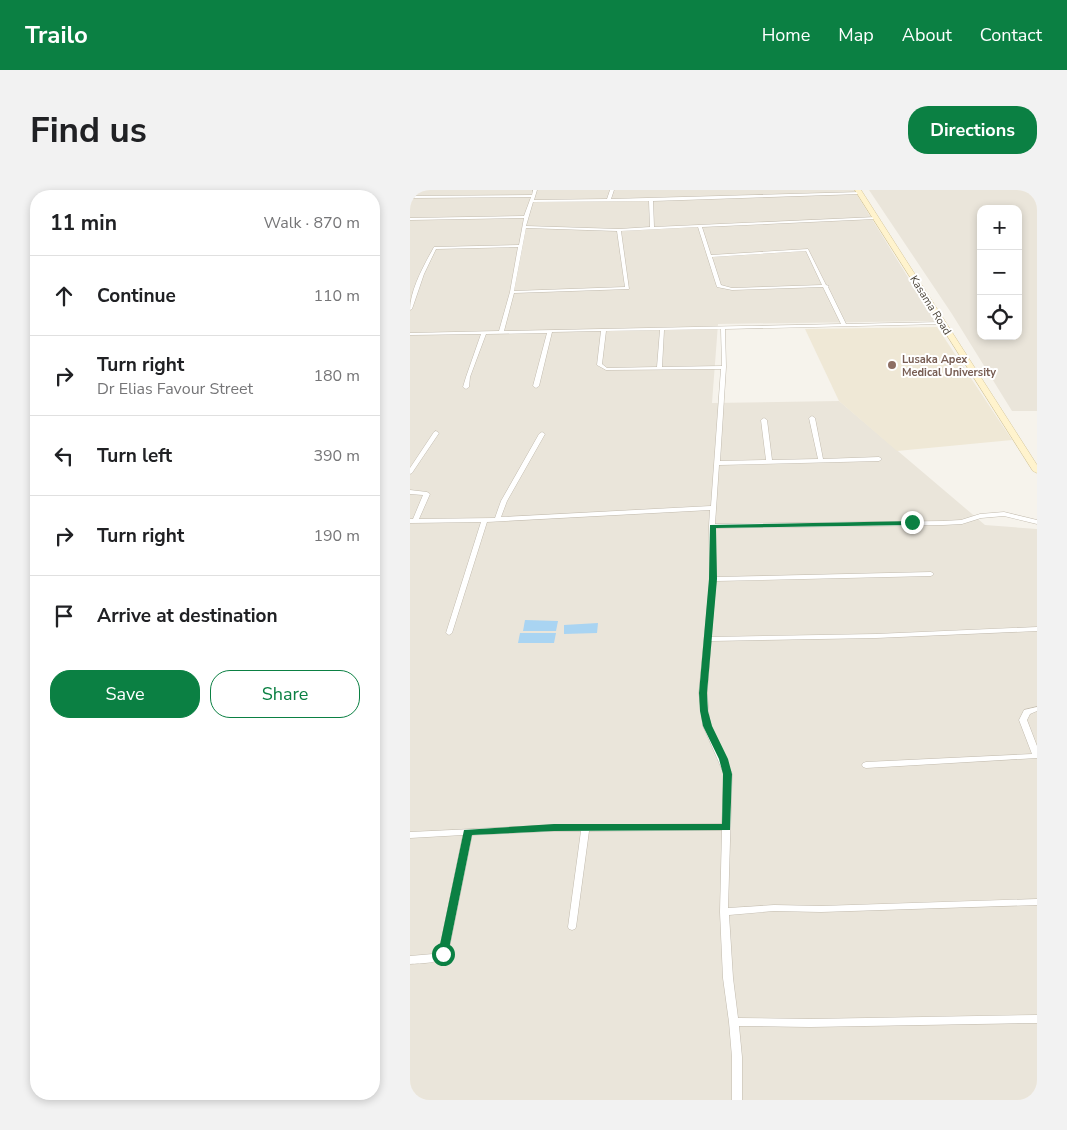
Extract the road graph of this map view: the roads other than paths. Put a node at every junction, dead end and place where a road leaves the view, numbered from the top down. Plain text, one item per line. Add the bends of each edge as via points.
1 (535, 190) edge
2 (612, 190) edge
3 (691, 190) edge
4 (774, 190) edge
5 (859, 192) edge
6 (776, 195) junction
7 (533, 196) junction
8 (410, 198) edge
9 (694, 198) junction
10 (609, 200) junction
11 (651, 200) junction
12 (531, 202) junction
13 (526, 217) junction
14 (875, 218) junction
15 (410, 219) edge
16 (700, 226) junction
17 (525, 227) junction
18 (652, 228) junction
19 (619, 230) junction
20 (522, 246) junction
21 (708, 256) junction
22 (827, 286) junction
23 (512, 292) junction
24 (410, 309) edge
25 (942, 322) junction
26 (844, 325) junction
27 (723, 328) junction
28 (662, 329) junction
29 (604, 330) junction
30 (550, 331) junction
31 (484, 332) junction
32 (501, 332) junction
33 (411, 335) edge
34 (724, 367) junction
35 (659, 368) junction
36 (536, 386) dead end
37 (466, 387) dead end
38 (812, 418) dead end
39 (764, 420) dead end
40 (436, 433) dead end
41 (542, 434) dead end
42 (879, 459) dead end
43 (821, 461) junction
44 (769, 462) junction
45 (717, 463) junction
46 (1037, 471) edge
47 (410, 472) edge
48 (410, 492) edge
49 (714, 508) junction
50 (496, 519) junction
51 (485, 520) junction
52 (412, 521) edge
53 (1037, 522) edge
54 (712, 526) junction
55 (932, 574) dead end
56 (713, 579) junction
57 (1037, 629) edge
58 (449, 633) dead end
59 (708, 639) junction
60 (1037, 709) edge
61 (866, 765) dead end
62 (727, 827) junction
63 (586, 828) junction
64 (468, 832) junction
65 (410, 836) edge
66 (1037, 902) edge
67 (724, 912) junction
68 (572, 926) dead end
69 (410, 960) edge
70 (1037, 1019) edge
71 (734, 1022) junction
72 (737, 1100) edge

1 - 7 street
2 - 10 street
3 - 9 street
4 - 6 street
5 - 6 street
5 - 14 street, Kasama Road
6 - 9 street
7 - 8 street
7 - 12 street
9 - 11 street
10 - 11 street
10 - 12 street
11 - 18 street
12 - 13 street
13 - 15 street
13 - 17 street
14 - 16 street
14 - 25 street, Kasama Road
16 - 18 street
16 - 21 street
17 - 19 street
17 - 20 street
18 - 19 street
19 - 23 street via 627,288
20 - 23 street
20 - 24 street via 436,248 422,274
21 - 22 street via 719,286 724,288
21 - 22 street via 807,250
22 - 26 street
23 - 32 street
25 - 26 street
25 - 46 street, Kasama Road
26 - 27 street
27 - 28 street
27 - 34 street
28 - 29 street
28 - 35 street
29 - 30 street
29 - 35 street via 599,365 610,370
30 - 32 street
30 - 36 street
31 - 32 street
31 - 33 street
31 - 37 street
34 - 35 street
34 - 45 street
38 - 43 street
39 - 44 street
40 - 47 street
41 - 50 street
42 - 43 street
43 - 44 street
44 - 45 street
45 - 49 street
48 - 52 street via 427,494
49 - 50 street
49 - 54 street
50 - 51 street
51 - 52 street
51 - 58 street
53 - 54 street via 1004,514 943,523
54 - 56 street
55 - 56 street
56 - 59 street
57 - 59 street
59 - 62 street via 704,711 728,774
60 - 61 street via 1027,712 1023,720 1035,756
62 - 63 street
62 - 67 street
63 - 64 street
63 - 68 street
64 - 65 street
64 - 69 street via 443,954
66 - 67 street
67 - 71 street
70 - 71 street
71 - 72 street

